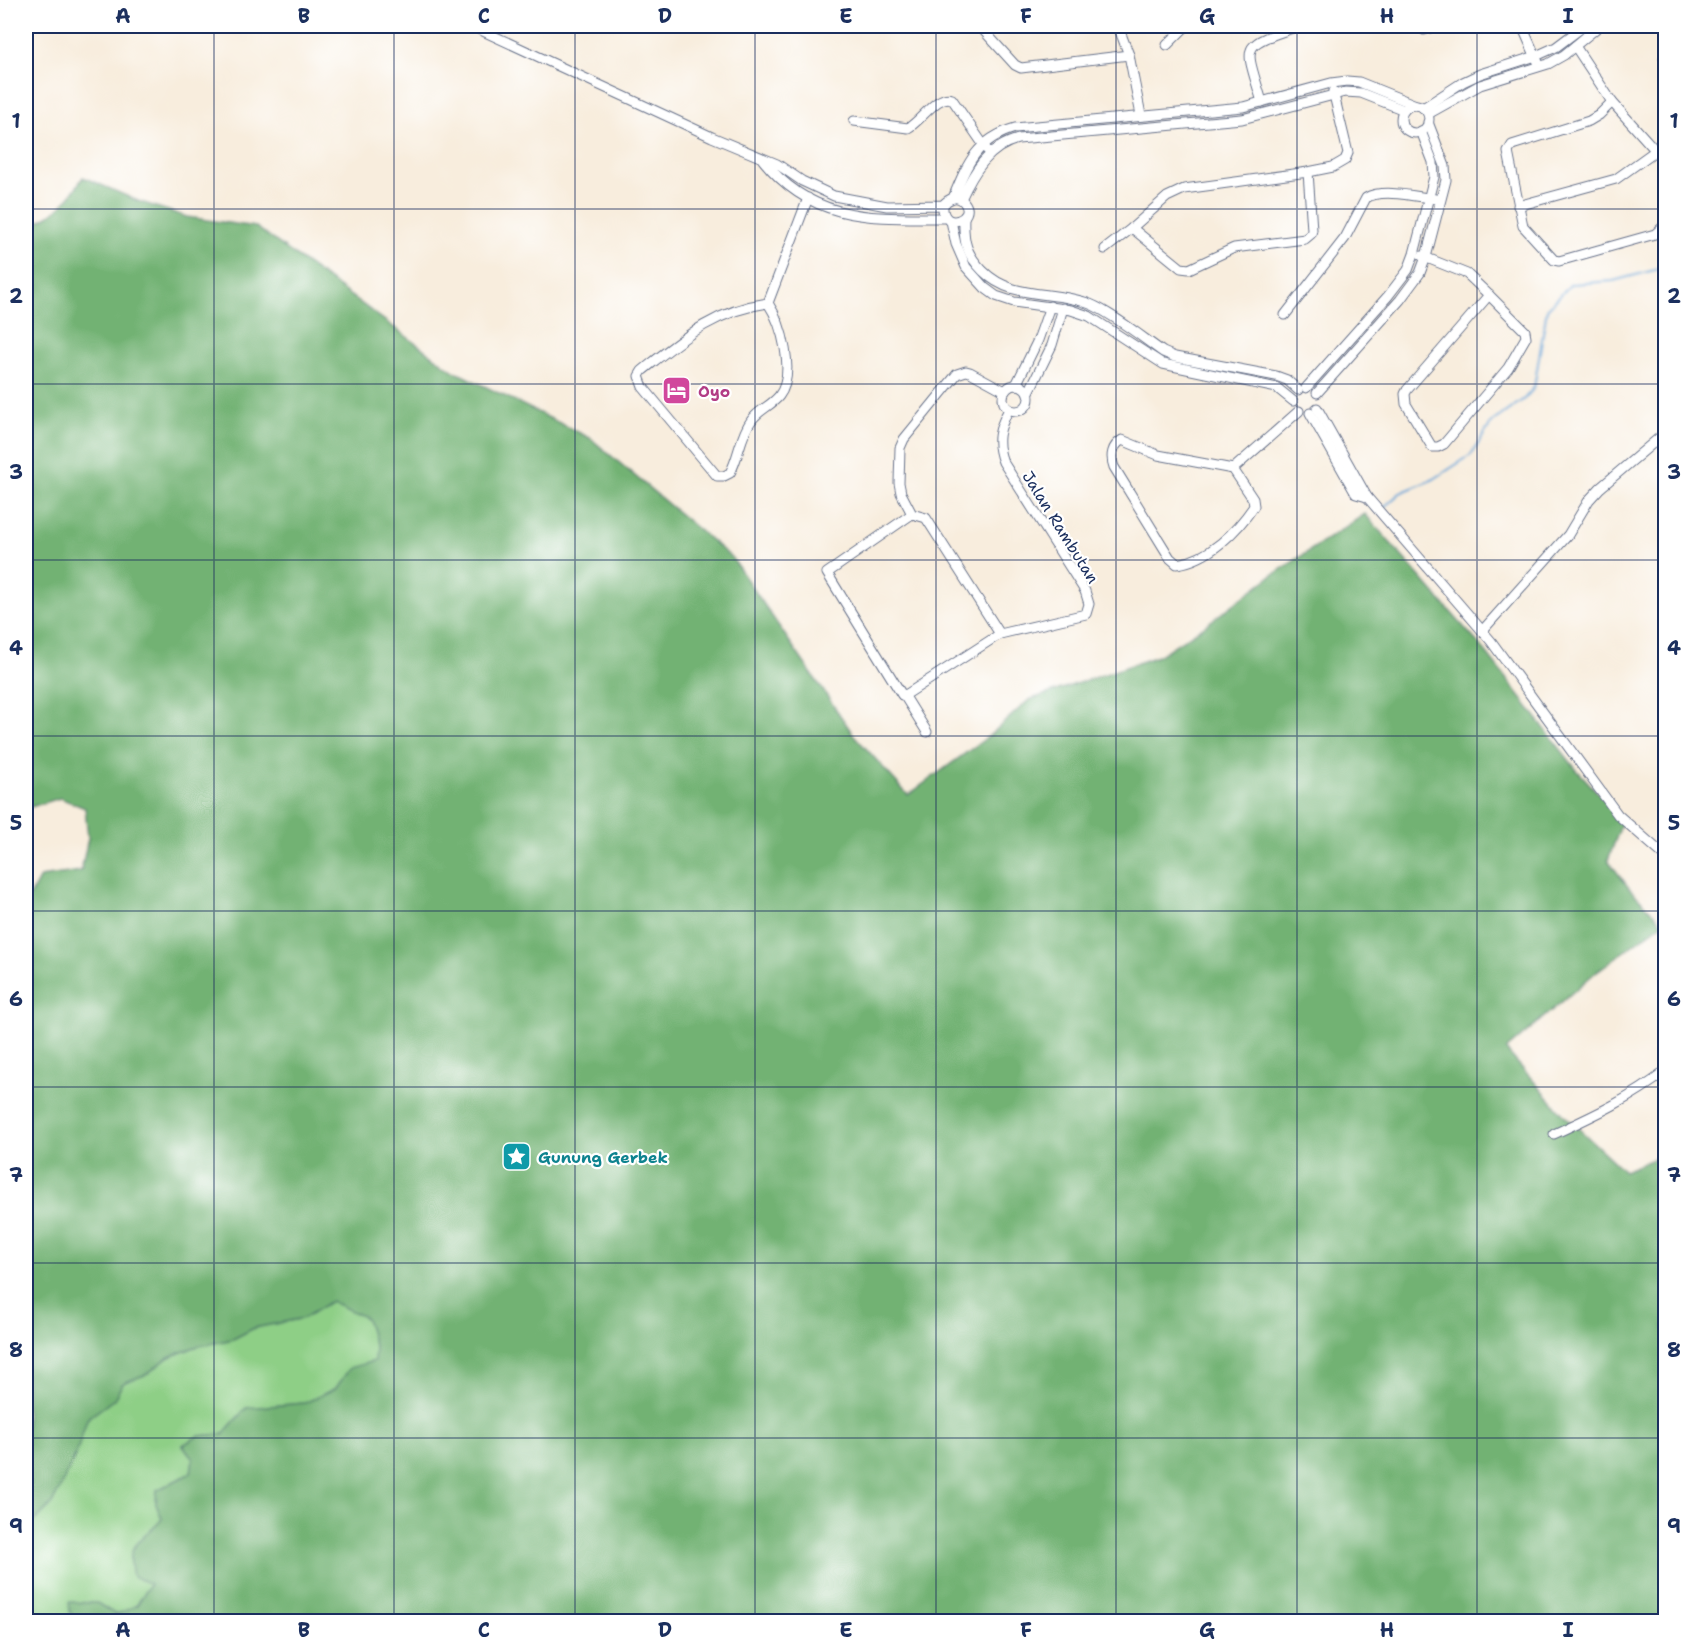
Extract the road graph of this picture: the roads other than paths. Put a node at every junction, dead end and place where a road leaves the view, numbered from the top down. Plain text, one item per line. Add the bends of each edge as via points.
1 (472, 26) edge
2 (982, 26) edge
3 (1118, 26) edge
4 (1186, 26) edge
5 (1298, 26) edge
6 (1435, 26) edge
7 (1522, 26) edge
8 (1584, 26) edge
9 (1599, 26) edge
10 (1424, 30) dead end
11 (1167, 45) dead end
12 (1575, 46) junction
13 (1129, 54) junction
14 (1665, 55) edge
15 (1536, 56) junction
16 (1665, 64) edge
17 (1541, 67) junction
18 (1331, 83) junction
19 (1334, 94) junction
20 (1262, 102) junction
21 (1612, 102) junction
22 (1404, 110) junction
23 (1424, 112) junction
24 (1142, 115) junction
25 (1089, 120) junction
26 (854, 121) dead end
27 (1421, 131) junction
28 (1089, 132) junction
29 (983, 145) junction
30 (1655, 151) junction
31 (990, 155) junction
32 (1665, 162) edge
33 (778, 170) junction
34 (1308, 172) junction
35 (808, 198) junction
36 (1430, 198) junction
37 (957, 199) junction
38 (1442, 200) junction
39 (944, 205) junction
40 (887, 206) junction
41 (1518, 206) junction
42 (964, 217) junction
43 (887, 218) junction
44 (949, 219) junction
45 (1665, 224) edge
46 (1132, 228) junction
47 (1105, 249) dead end
48 (1414, 254) junction
49 (1426, 257) junction
50 (1010, 289) junction
51 (1489, 295) junction
52 (1004, 300) junction
53 (768, 303) junction
54 (1050, 306) junction
55 (1063, 308) junction
56 (1285, 315) dead end
57 (1016, 385) junction
58 (1302, 389) junction
59 (1005, 391) junction
60 (1317, 393) junction
61 (1029, 394) junction
62 (1293, 401) junction
63 (1009, 409) junction
64 (1313, 410) junction
65 (1299, 411) junction
66 (1665, 432) edge
67 (1233, 469) junction
68 (912, 514) junction
69 (1482, 632) junction
70 (1000, 634) junction
71 (904, 695) junction
72 (927, 732) dead end
73 (1665, 856) edge
74 (1665, 1071) edge
75 (1554, 1134) dead end

1 - 33 street
2 - 13 street via 1021,68
3 - 13 street
4 - 11 street
5 - 20 street via 1260,39 1250,48 1248,57
6 - 10 street
7 - 15 street
8 - 15 street
9 - 12 street
12 - 17 street
12 - 21 street
13 - 24 street
14 - 16 street
15 - 17 street
15 - 23 street via 1471,78
17 - 23 street via 1480,85
18 - 19 street
18 - 20 street
18 - 23 street via 1359,82
19 - 22 street via 1361,93
19 - 28 street via 1242,118
19 - 34 street via 1347,157 1338,165
20 - 24 street
21 - 30 street
21 - 41 street via 1589,121 1512,145 1508,152
22 - 23 street
22 - 27 street via 1404,128 1414,133
23 - 27 street
23 - 38 street via 1445,166
24 - 25 street
25 - 28 street
25 - 29 street via 1015,128
26 - 29 street via 908,128 942,98 949,97
27 - 36 street via 1434,169
28 - 31 street via 1018,139
29 - 31 street
29 - 37 street via 970,160
30 - 32 street
30 - 41 street via 1617,179
31 - 37 street
33 - 35 street
33 - 40 street via 834,196
34 - 46 street via 1184,189 1167,196
34 - 46 street via 1312,230 1305,239 1234,248 1189,269 1181,268
35 - 43 street via 848,214
35 - 53 street
36 - 38 street
36 - 48 street
36 - 56 street via 1392,193 1366,198 1345,238
37 - 39 street via 947,200
37 - 42 street via 966,204
38 - 49 street
39 - 40 street
39 - 44 street via 943,212
40 - 43 street
41 - 45 street via 1527,232 1559,261 1655,234
42 - 44 street via 958,221
42 - 50 street via 963,236 971,257 990,278
43 - 44 street
44 - 52 street via 966,267 985,288
46 - 47 street
48 - 49 street
48 - 58 street via 1400,283
49 - 51 street via 1467,274
49 - 60 street via 1412,286
50 - 52 street
50 - 58 street via 1077,299 1175,357 1276,376
51 - 51 street via 1525,331 1526,337 1508,368 1444,444 1432,447 1406,404 1405,394
52 - 54 street
53 - 53 street via 783,342 785,386 775,401 751,420 730,472 717,476 643,387 639,376 693,331 723,315
54 - 55 street
54 - 57 street
55 - 61 street via 1052,345
55 - 62 street via 1089,316 1163,364 1277,388
57 - 59 street
57 - 61 street
58 - 60 street
58 - 62 street
59 - 63 street via 1003,399
59 - 68 street via 970,372 961,372 904,439 898,458 899,483
60 - 64 street via 1319,401
61 - 63 street via 1024,408
62 - 65 street
63 - 70 street, Jalan Rambutan via 998,435 1002,462 1085,591 1089,604 1086,614
64 - 65 street
64 - 69 street via 1369,500
65 - 67 street
66 - 69 street via 1589,500 1568,535
67 - 67 street via 1158,455 1126,440 1118,443 1112,453 1114,467 1177,564 1220,545 1253,508 1253,500
68 - 70 street via 926,518
68 - 71 street via 827,573
69 - 73 street via 1610,804
70 - 71 street
71 - 72 street
74 - 75 street via 1599,1113

